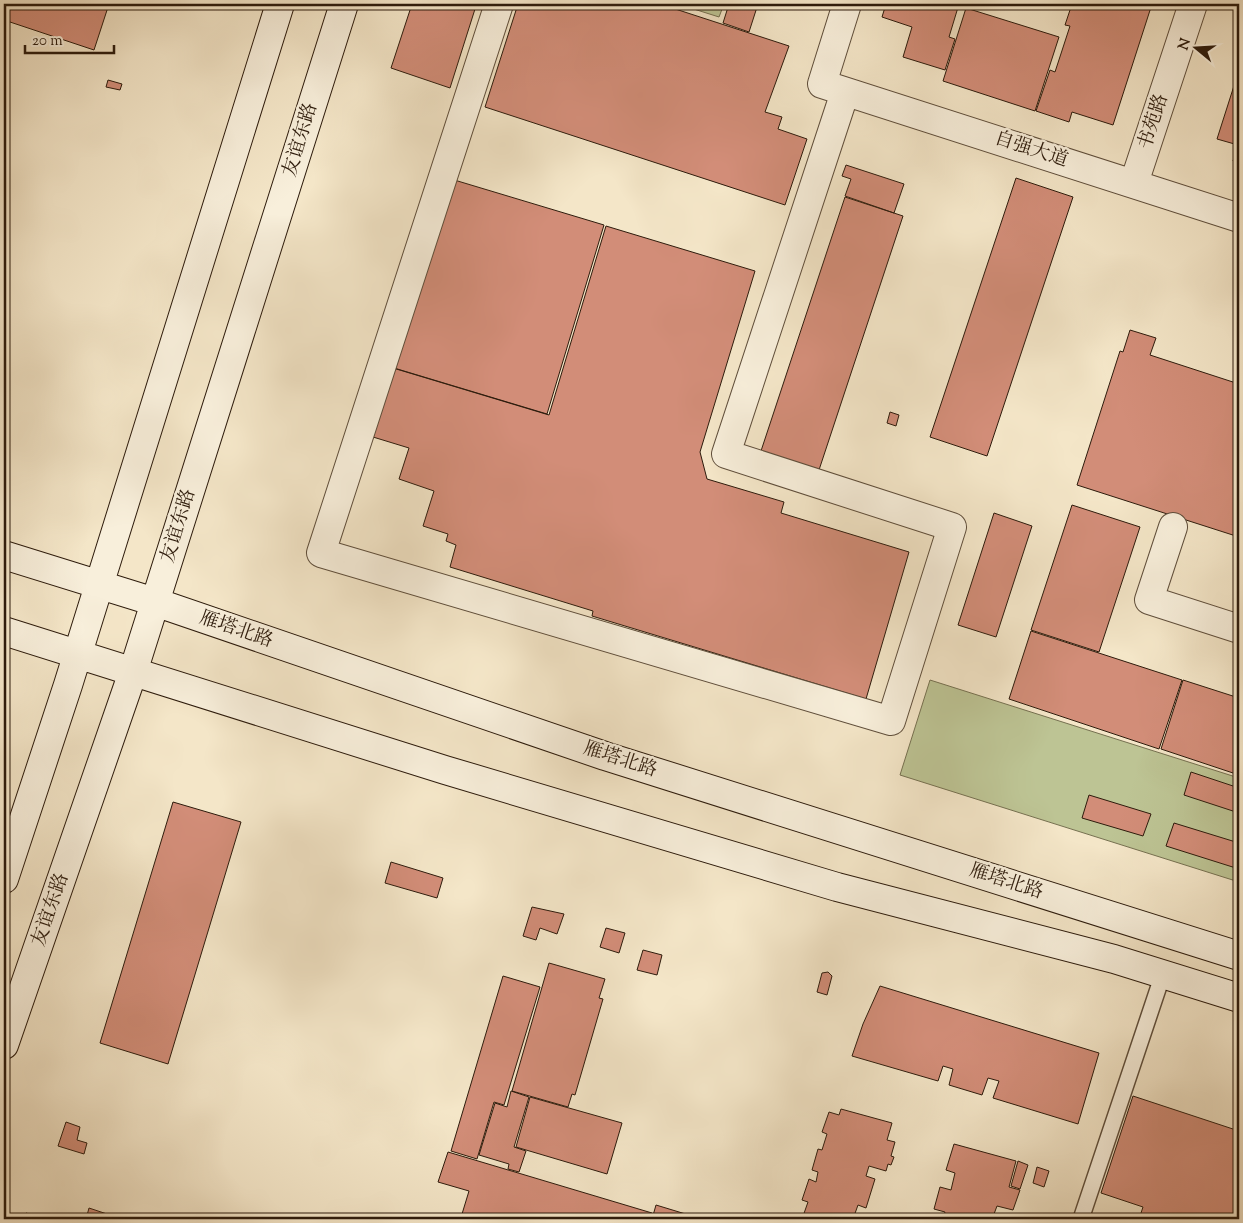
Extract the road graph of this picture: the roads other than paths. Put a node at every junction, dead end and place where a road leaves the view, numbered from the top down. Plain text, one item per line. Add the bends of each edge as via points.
1 (280, 4) edge
2 (344, 4) edge
3 (499, 4) edge
4 (847, 4) edge
5 (1193, 4) edge
6 (833, 88) junction
7 (1134, 183) junction
8 (1239, 218) edge
9 (1173, 527) dead end
10 (4, 556) edge
11 (99, 584) junction
12 (155, 602) junction
13 (1239, 629) edge
14 (4, 631) edge
15 (77, 654) junction
16 (133, 672) junction
17 (4, 879) edge
18 (1239, 956) edge
19 (1163, 974) junction
20 (1239, 998) edge
21 (4, 1045) edge
22 (1082, 1219) edge

1 - 11 main road
2 - 12 main road, 友谊东路
3 - 6 main road via 321,552 891,721 952,527 726,454
4 - 6 main road
5 - 7 main road, 书苑路
6 - 7 main road, 自强大道
7 - 8 main road, 自强大道
9 - 13 main road via 1149,600
10 - 11 main road, 雁塔北路
11 - 12 main road, 雁塔北路
11 - 15 main road
12 - 16 main road, 友谊东路
12 - 18 main road, 雁塔北路 via 605,756
14 - 15 main road
15 - 16 main road
15 - 17 main road
16 - 19 main road via 445,770 837,887
16 - 21 main road, 友谊东路
19 - 20 main road
19 - 22 lane

